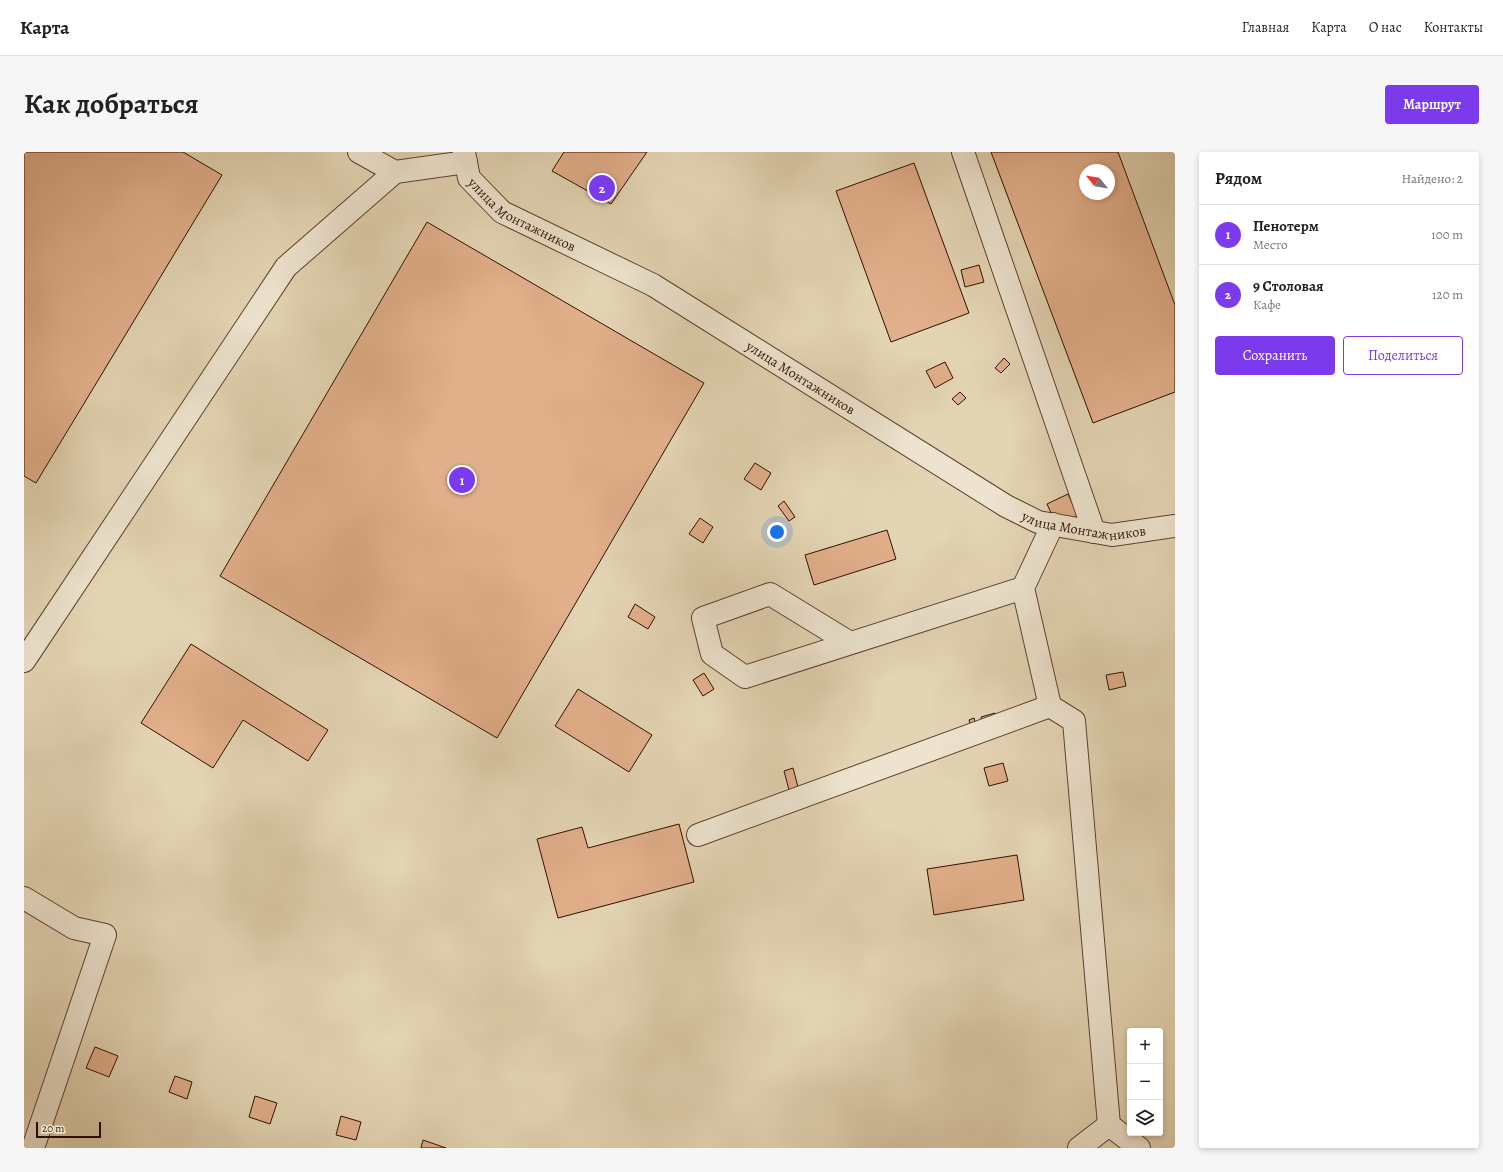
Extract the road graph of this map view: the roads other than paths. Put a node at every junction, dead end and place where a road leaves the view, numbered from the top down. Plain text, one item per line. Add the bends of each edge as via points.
1 (359, 152) edge
2 (963, 152) edge
3 (465, 157) edge
4 (395, 172) junction
5 (1053, 524) junction
6 (1175, 526) edge
7 (1094, 532) junction
8 (1023, 588) junction
9 (850, 643) junction
10 (24, 661) edge
11 (1050, 706) junction
12 (698, 835) dead end
13 (24, 898) edge
14 (1108, 1125) junction
15 (33, 1148) edge
16 (1079, 1148) edge
17 (1139, 1148) edge

1 - 4 street
2 - 7 street
3 - 4 street
3 - 5 street, улица Монтажников via 469,178 502,212 653,285 1006,506 1038,522
4 - 10 street via 286,267
5 - 7 street, улица Монтажников
5 - 8 street
6 - 7 street, улица Монтажников via 1112,535
8 - 9 street
8 - 11 street
9 - 9 street via 745,677 712,654 703,618 770,594
11 - 12 street
11 - 14 street via 1074,721
13 - 15 street via 74,928 105,935
14 - 16 street
14 - 17 street

